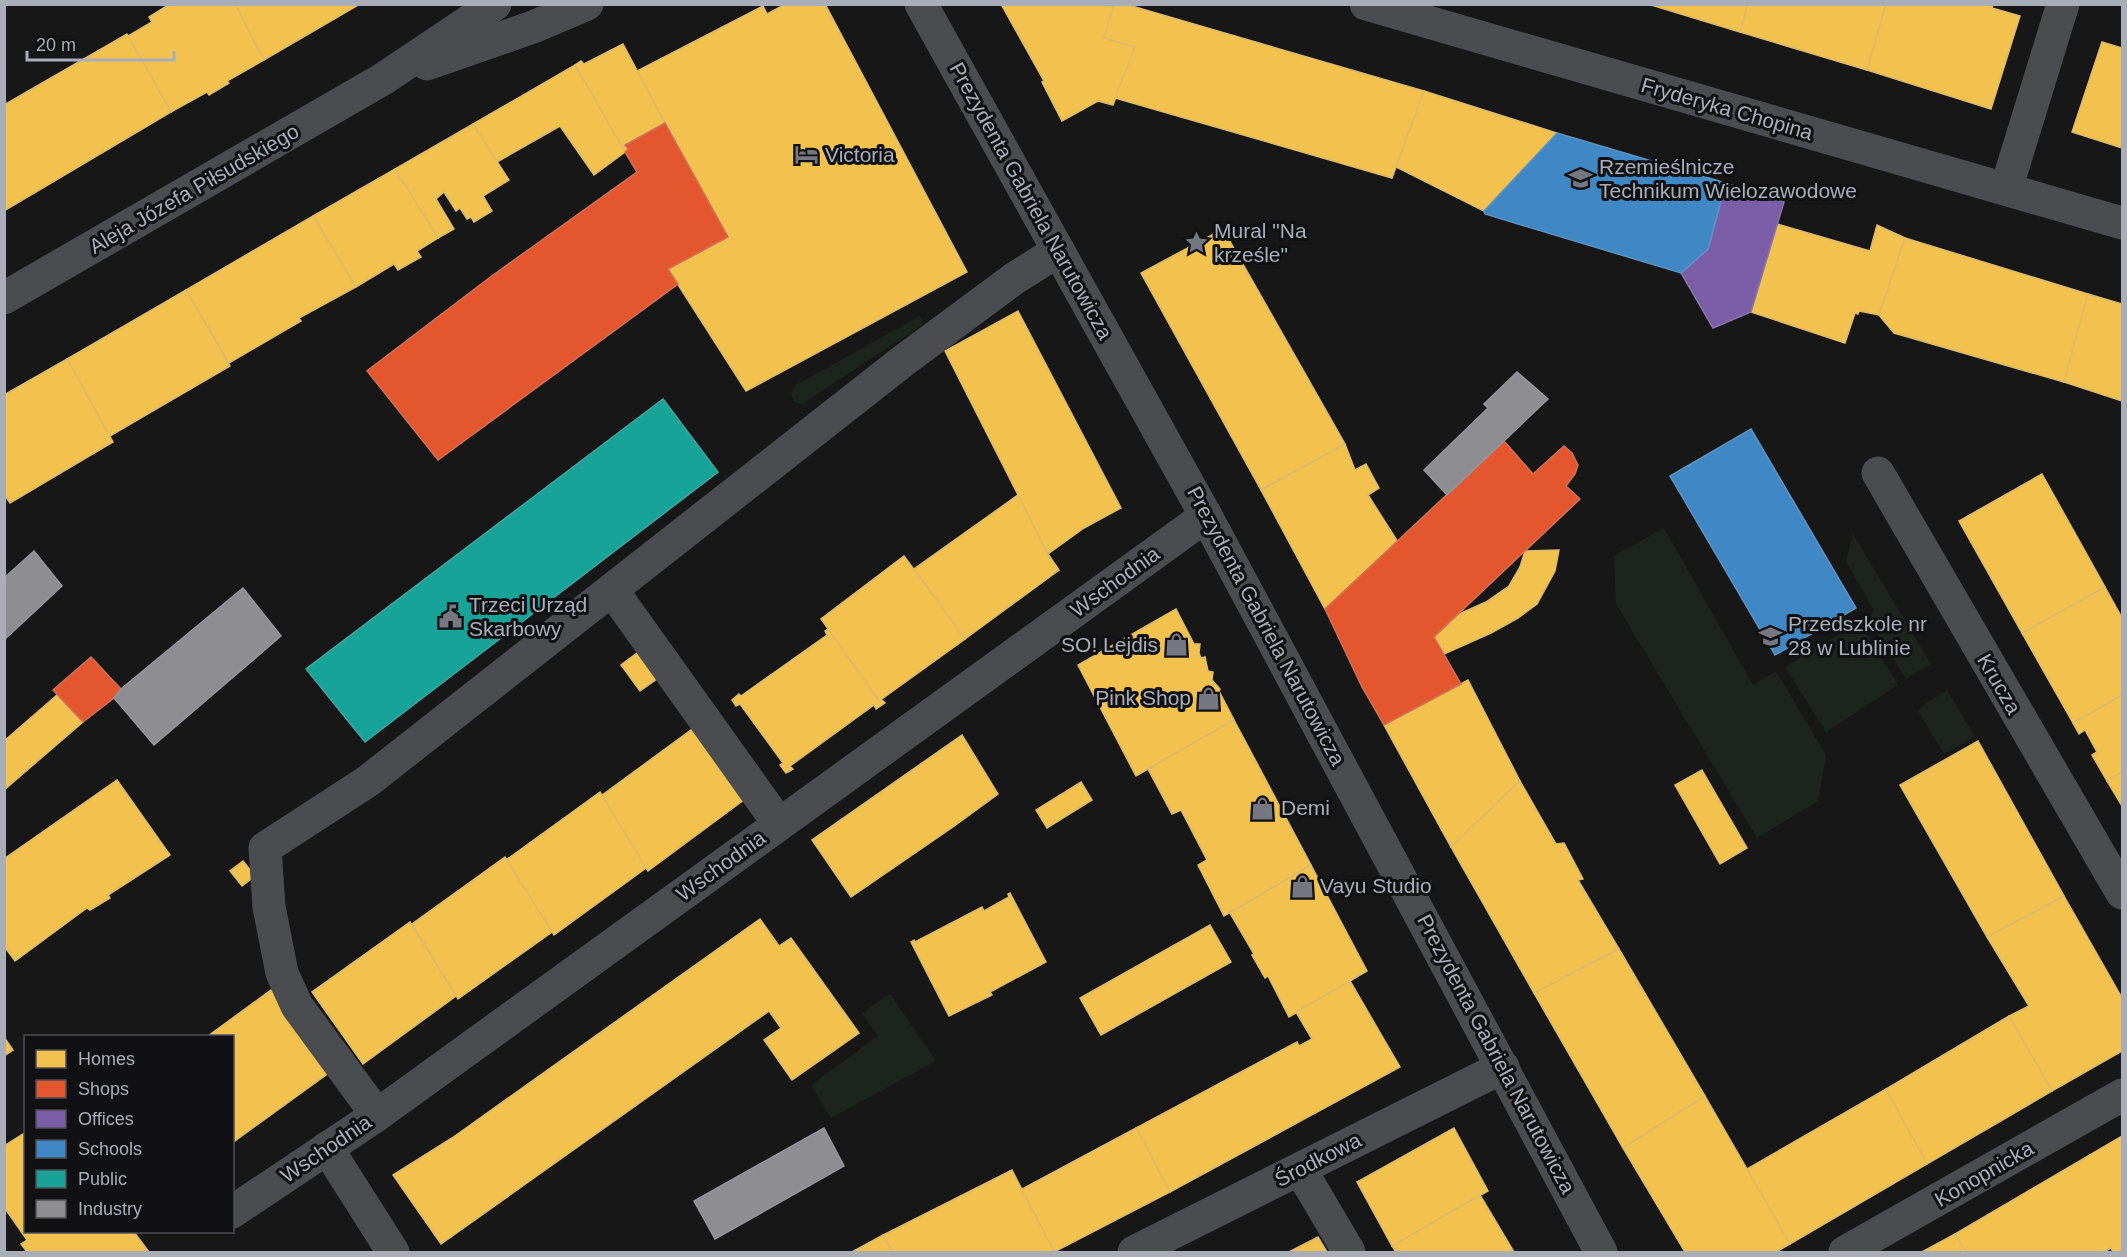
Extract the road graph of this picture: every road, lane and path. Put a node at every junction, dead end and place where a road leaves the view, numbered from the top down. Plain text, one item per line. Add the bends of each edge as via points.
1 (495, 4) edge
2 (587, 4) edge
3 (921, 4) edge
4 (1365, 4) edge
5 (2063, 4) edge
6 (383, 79) junction
7 (2006, 189) junction
8 (2122, 223) edge
9 (1058, 251) junction
10 (4, 298) edge
11 (1878, 473) dead end
12 (1206, 516) junction
13 (612, 590) junction
14 (779, 824) junction
15 (2122, 893) edge
16 (1503, 1067) junction
17 (2122, 1095) edge
18 (376, 1114) junction
19 (327, 1148) junction
20 (1300, 1169) junction
21 (234, 1211) edge
22 (393, 1252) edge
23 (1134, 1252) edge
24 (1349, 1252) edge
25 (1601, 1252) edge
26 (1845, 1252) edge

1 - 6 street, Aleja Józefa Piłsudskiego
2 - 6 street, Aleja Józefa Piłsudskiego
3 - 9 street, Prezydenta Gabriela Narutowicza
4 - 7 street, Fryderyka Chopina
5 - 7 street
6 - 10 street, Aleja Józefa Piłsudskiego
7 - 8 street, Fryderyka Chopina
9 - 12 street, Prezydenta Gabriela Narutowicza
9 - 13 street via 912,354
11 - 15 street, Krucza
12 - 14 street, Wschodnia
12 - 16 street, Prezydenta Gabriela Narutowicza
13 - 14 street
13 - 18 street via 368,781 265,848 268,907 282,973 297,1006
14 - 18 street, Wschodnia
16 - 20 street, Środkowa
16 - 25 street, Prezydenta Gabriela Narutowicza
17 - 26 street, Konopnicka
18 - 19 street, Wschodnia
19 - 21 street, Wschodnia
19 - 22 street
20 - 23 street, Środkowa
20 - 24 street

